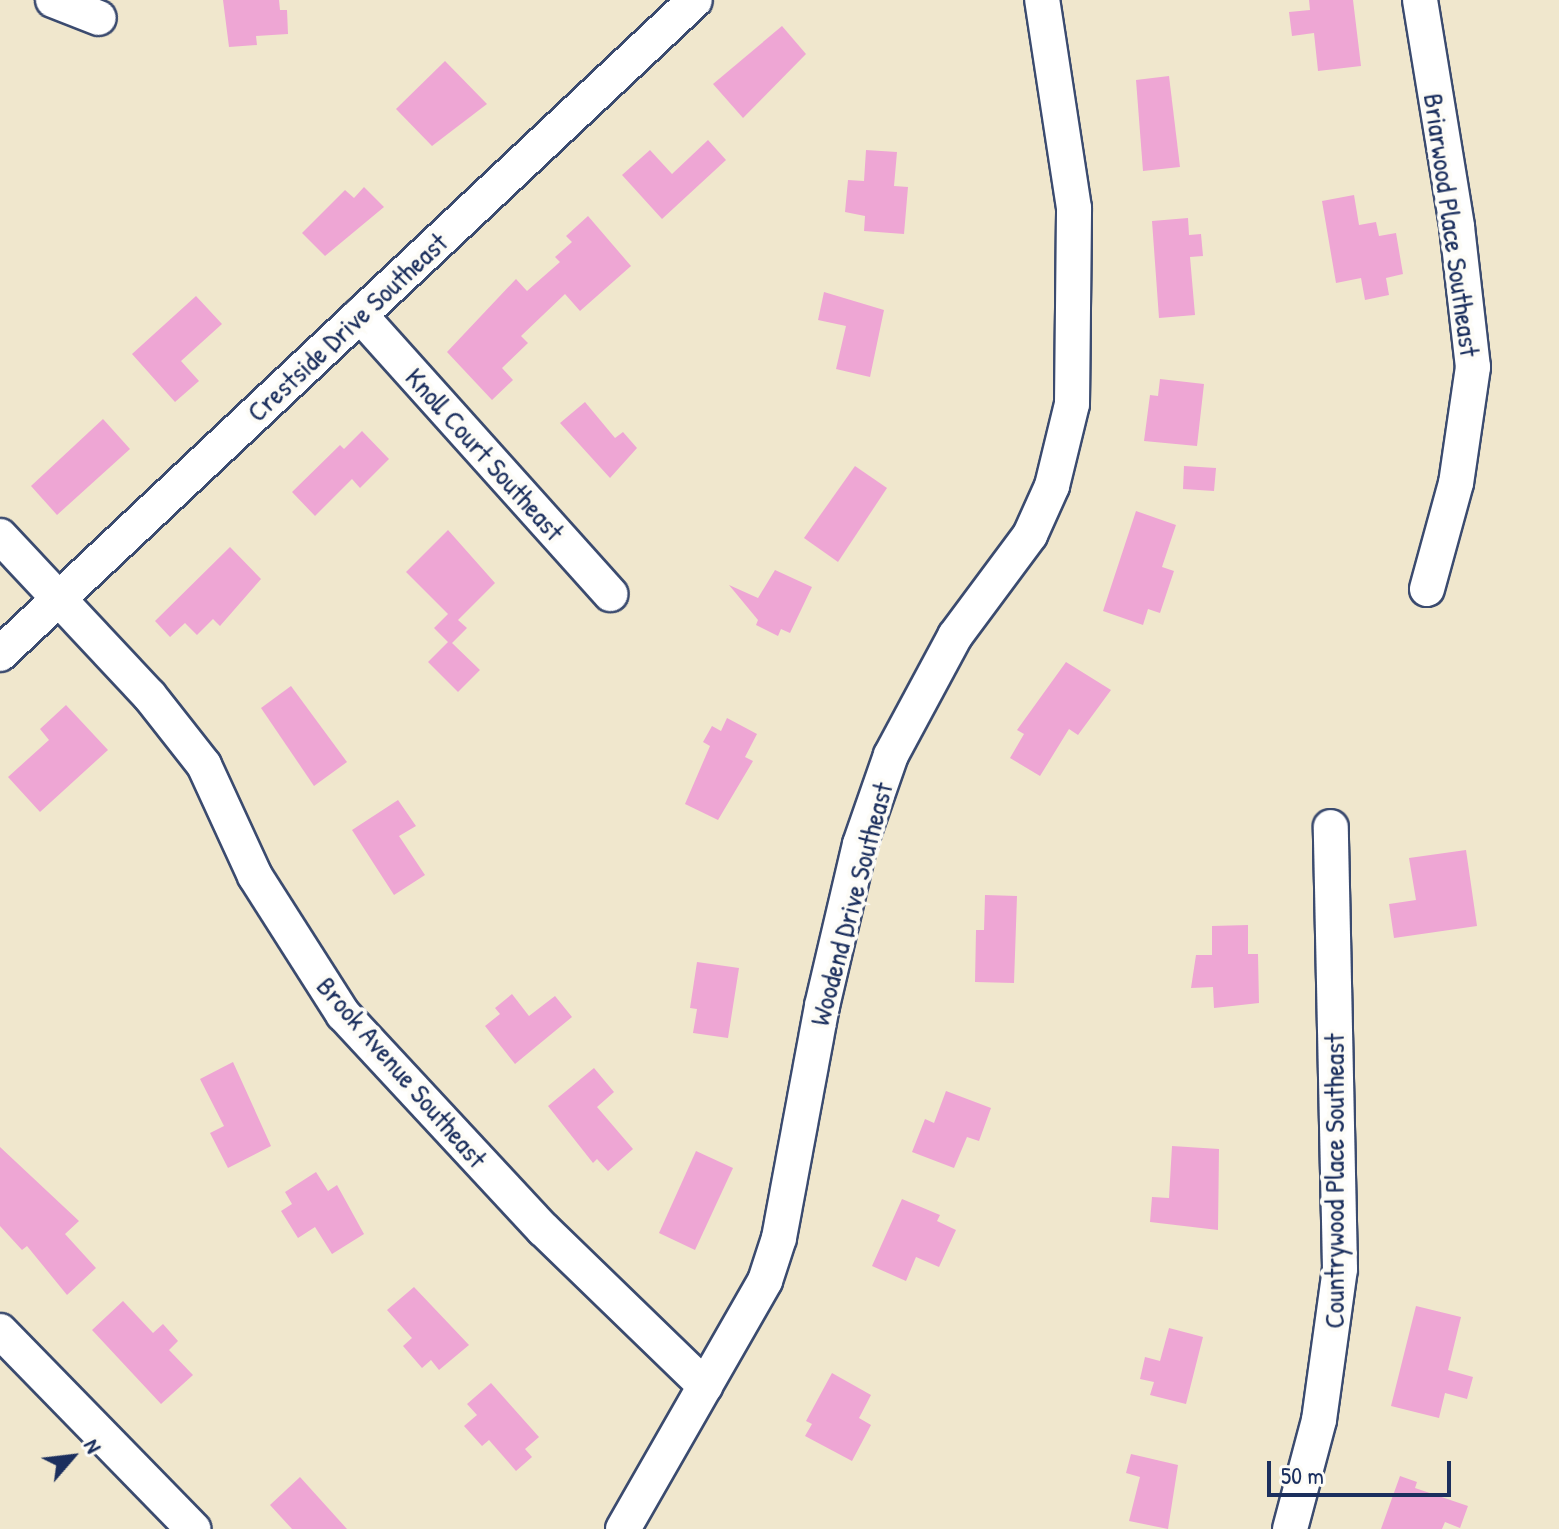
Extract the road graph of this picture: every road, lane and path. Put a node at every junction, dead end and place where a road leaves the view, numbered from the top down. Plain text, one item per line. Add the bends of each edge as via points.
1 (53, 0) edge
2 (695, 0) edge
3 (1042, 0) edge
4 (1420, 0) edge
5 (99, 18) dead end
6 (360, 315) junction
7 (0, 536) edge
8 (1427, 589) dead end
9 (610, 594) dead end
10 (60, 599) junction
11 (0, 654) edge
12 (1331, 827) dead end
13 (0, 1331) edge
14 (705, 1386) junction
15 (193, 1529) edge
16 (623, 1529) edge
17 (1290, 1529) edge

1 - 5 street
2 - 6 street, Crestside Drive Southeast
3 - 14 street, Woodend Drive Southeast via 1074,208 1072,404 1052,486 1030,535 955,636 891,755 860,844 829,977 779,1238 765,1281
4 - 8 street, Briarwood Place Southeast via 1457,227 1473,367 1456,483
6 - 9 street, Knoll Court Southeast
6 - 10 street, Crestside Drive Southeast
7 - 10 street, Brook Avenue Southeast
10 - 11 street, Crestside Drive Southeast
10 - 14 street, Brook Avenue Southeast via 149,695 204,765 255,876 343,1014 543,1229
12 - 17 street, Countrywood Place Southeast via 1340,1269 1319,1420
13 - 15 street
14 - 16 street, Woodend Drive Southeast

